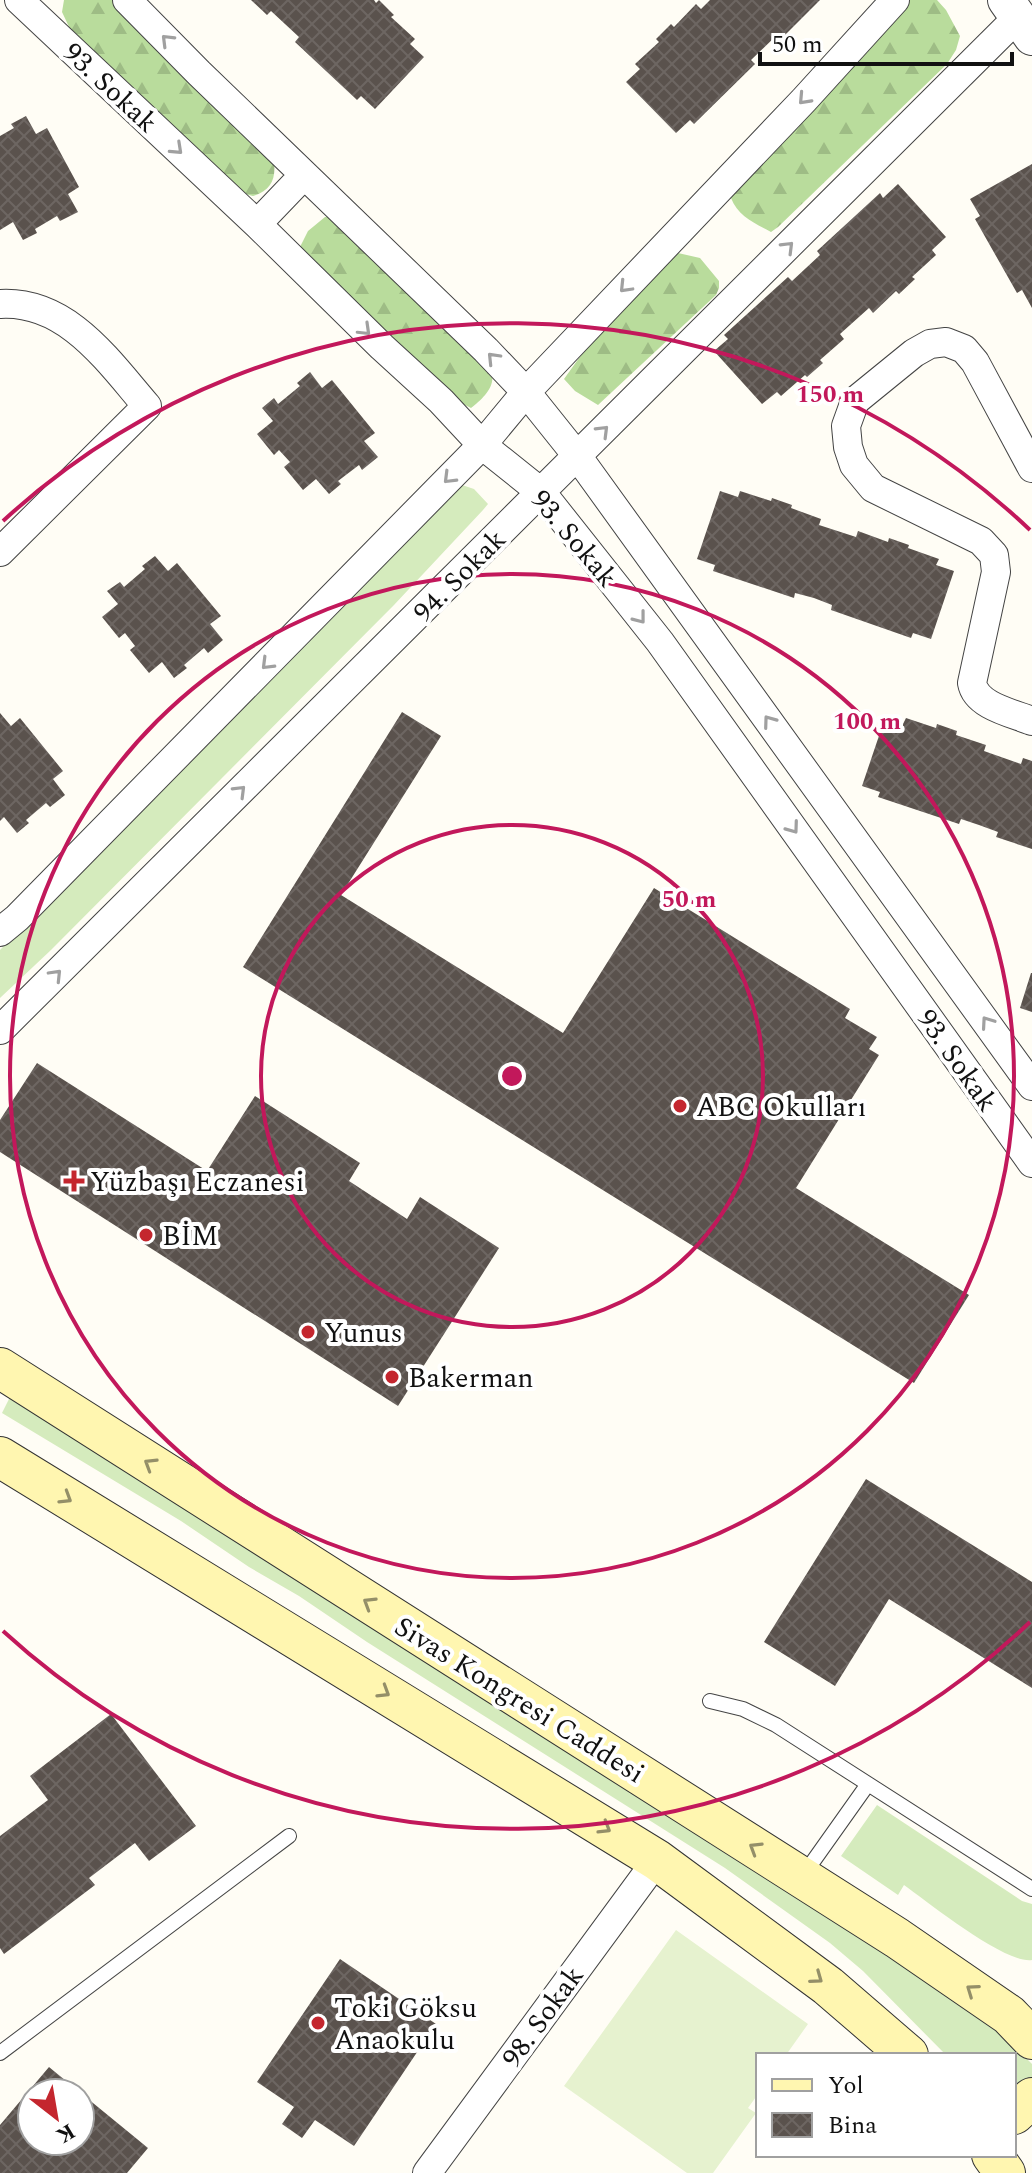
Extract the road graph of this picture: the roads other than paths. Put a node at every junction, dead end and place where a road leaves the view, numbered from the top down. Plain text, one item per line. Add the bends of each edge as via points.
1 (19, 0) edge
2 (127, 0) edge
3 (895, 0) edge
4 (1019, 18) edge
5 (304, 175) junction
6 (257, 224) junction
7 (0, 304) edge
8 (526, 392) junction
9 (482, 445) junction
10 (578, 457) junction
11 (1032, 468) edge
12 (542, 493) junction
13 (0, 552) edge
14 (1032, 721) edge
15 (0, 932) edge
16 (949, 969) junction
17 (913, 996) junction
18 (0, 1030) edge
19 (1032, 1086) edge
20 (1032, 1163) edge
21 (0, 1368) edge
22 (0, 1457) edge
23 (710, 1701) dead end
24 (868, 1784) junction
25 (289, 1836) dead end
26 (657, 1860) junction
27 (802, 1878) junction
28 (1032, 1889) edge
29 (1032, 2039) edge
30 (0, 2053) edge
31 (906, 2053) edge
32 (1032, 2098) edge
33 (1016, 2112) edge
34 (427, 2173) edge

1 -> 6 street, 93. Sokak
5 -> 2 street, 93. Sokak
3 -> 8 street
10 -> 4 street, 94. Sokak
5 - 6 street
8 -> 5 street, 93. Sokak
6 -> 9 street, 93. Sokak
7 - 13 street via 30,306 63,321 95,346 147,406
8 - 9 street
8 - 10 street, 93. Sokak
9 - 12 street, 93. Sokak
9 -> 15 street
10 - 12 street, 94. Sokak
16 -> 10 street, 93. Sokak
11 - 14 street via 975,362 964,349 946,342 914,353 855,401 846,426 854,465 873,488 981,541 994,555 996,572 973,691 985,702
12 -> 17 street, 93. Sokak via 660,642
18 -> 12 street, 94. Sokak
16 - 17 street
19 -> 16 street, 93. Sokak
17 - 20 street, 93. Sokak
27 -> 21 main road, Sivas Kongresi Caddesi
22 -> 26 main road
23 - 24 lane via 776,1725
24 - 27 lane
24 - 28 lane
25 - 30 lane
26 -> 31 main road via 828,1986
26 - 34 street, 98. Sokak
29 -> 27 main road, Sivas Kongresi Caddesi via 1009,2015
32 - 33 main road

